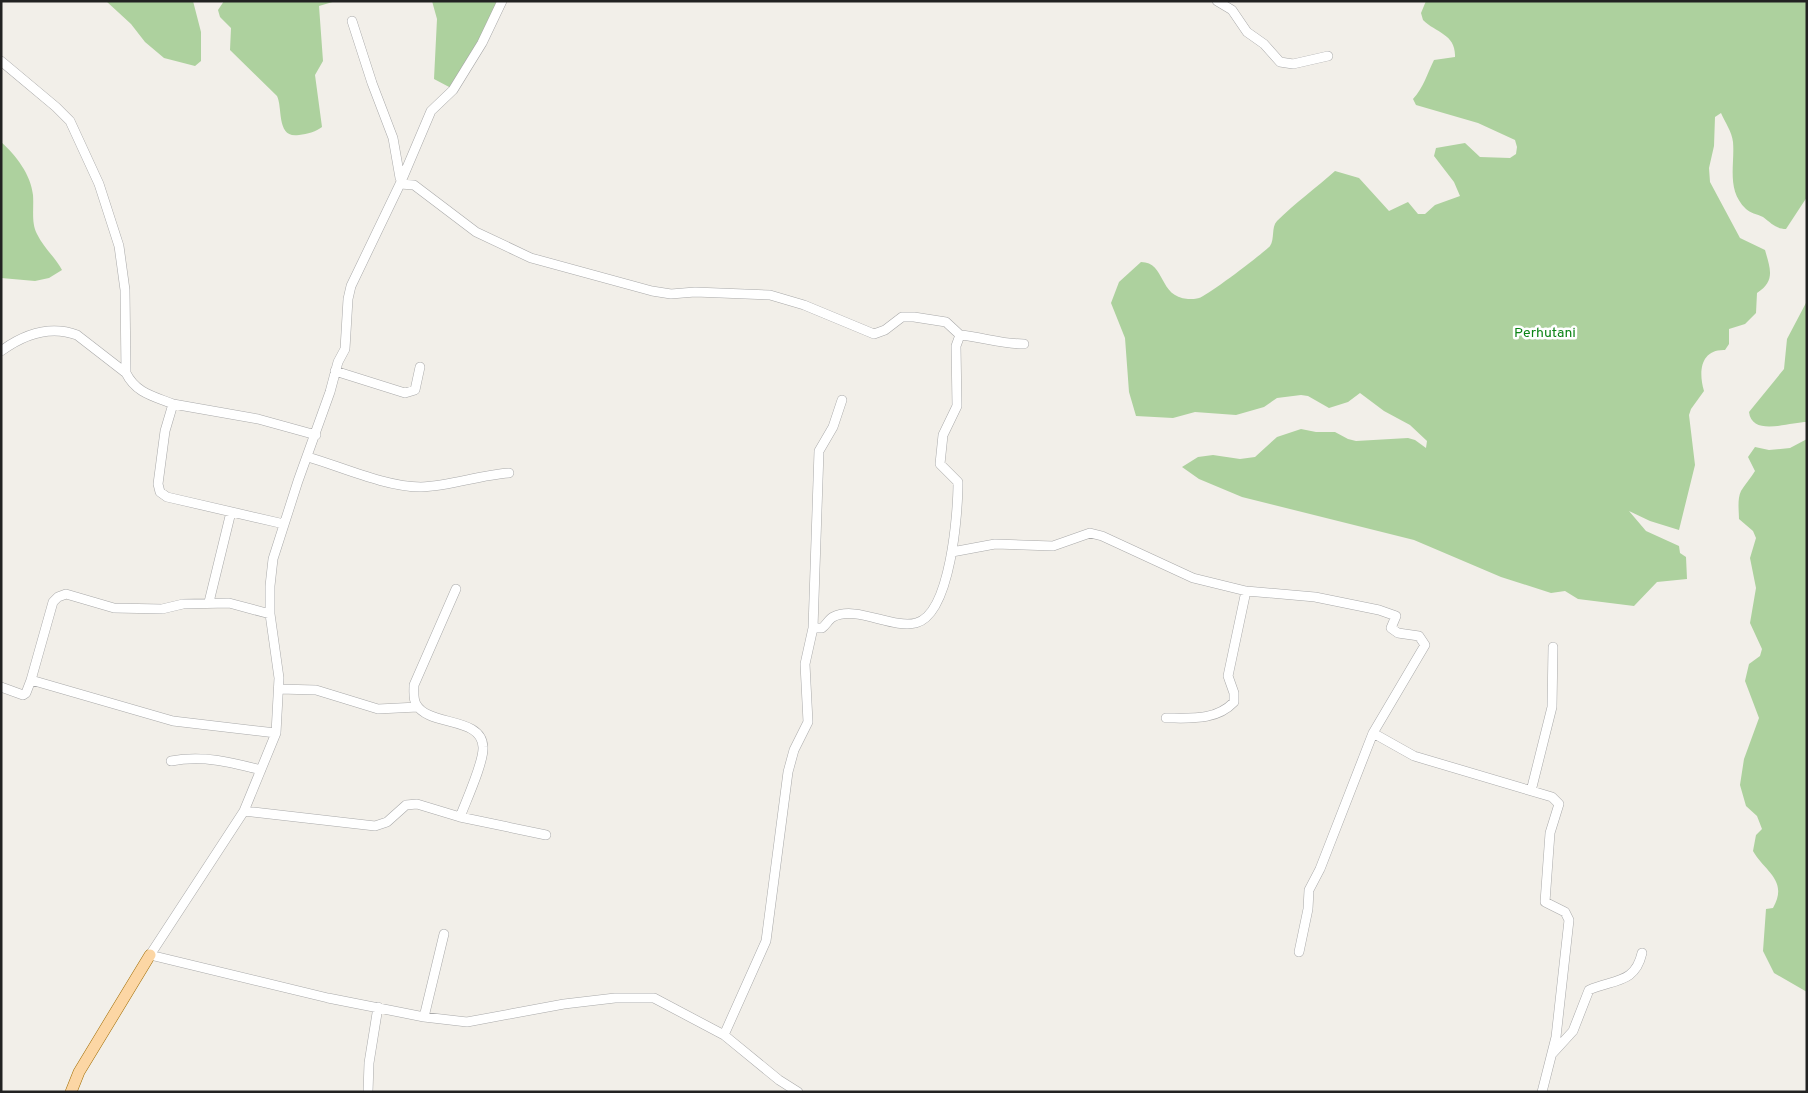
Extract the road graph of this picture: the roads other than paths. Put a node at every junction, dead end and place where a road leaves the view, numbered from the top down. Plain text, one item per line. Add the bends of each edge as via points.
1 (502, 1) edge
2 (1217, 1) edge
3 (352, 22) dead end
4 (1328, 56) dead end
5 (1, 62) edge
6 (400, 182) junction
7 (960, 335) junction
8 (1024, 344) dead end
9 (1, 351) edge
10 (420, 367) dead end
11 (335, 372) junction
12 (126, 373) junction
13 (842, 400) dead end
14 (173, 404) junction
15 (316, 435) junction
16 (308, 456) junction
17 (509, 473) dead end
18 (230, 512) junction
19 (284, 524) junction
20 (952, 552) junction
21 (456, 589) dead end
22 (1246, 591) junction
23 (210, 602) junction
24 (270, 614) junction
25 (813, 628) junction
26 (1554, 647) dead end
27 (31, 680) junction
28 (1, 688) edge
29 (279, 690) junction
30 (418, 707) junction
31 (1166, 718) dead end
32 (276, 733) junction
33 (1373, 733) junction
34 (171, 761) dead end
35 (261, 770) junction
36 (1531, 790) junction
37 (244, 811) junction
38 (460, 817) junction
39 (546, 835) dead end
40 (444, 934) dead end
41 (1299, 952) dead end
42 (1642, 953) dead end
43 (150, 955) junction
44 (378, 1008) junction
45 (424, 1017) junction
46 (724, 1035) junction
47 (1552, 1054) junction
48 (71, 1092) edge
49 (368, 1092) edge
50 (798, 1092) edge
51 (1542, 1092) edge

1 - 6 street via 482,43 453,90 430,111
2 - 4 street via 1232,10 1247,32 1264,44 1280,62 1293,64
3 - 6 street via 393,138
5 - 12 street via 70,121 99,184 119,246 125,290
6 - 7 street via 414,185 476,232 531,258 576,272 671,294 770,295 804,305 874,334 902,317 914,317 946,322
6 - 11 street via 351,286 346,343
7 - 8 street via 1006,344
7 - 20 street via 956,346 957,406 944,435 940,464 958,482
9 - 12 street via 28,334 70,332
10 - 11 street via 412,393
11 - 15 street
12 - 14 street via 131,384 141,392
13 - 25 street via 833,427 819,451
14 - 15 street via 258,419
14 - 18 street via 165,431 158,484 160,492 167,497
15 - 16 street
16 - 17 street via 380,480 419,487
16 - 19 street
18 - 19 street
18 - 23 street
19 - 24 street via 273,559
20 - 22 street via 995,544 1053,546 1090,533 1194,578
20 - 25 street via 943,591 924,620 901,622 848,614 833,617 822,628
21 - 30 street via 414,685
22 - 31 street via 1228,676 1234,702 1228,709 1202,717
22 - 33 street via 1315,597 1379,610 1396,616 1391,628 1398,633 1419,636 1425,646
23 - 24 street via 230,603
23 - 27 street via 162,609 131,609 114,608 72,595 58,597 53,602
24 - 29 street
25 - 46 street via 805,664 808,722 794,750 788,772 766,941
26 - 36 street via 1552,706
27 - 28 street via 23,695
27 - 32 street via 173,721
29 - 30 street via 316,690 378,709
29 - 32 street
30 - 38 street via 474,730 482,739 483,754
32 - 35 street
33 - 36 street via 1414,756
33 - 41 street via 1309,890
34 - 35 street via 216,759
35 - 37 street
36 - 47 street via 1552,797 1559,804 1550,833 1545,902 1565,912 1569,920 1562,996
37 - 38 street via 375,826 387,822 406,805 416,804
37 - 43 street
38 - 39 street
40 - 45 street
42 - 47 street via 1639,965 1631,975 1589,990 1573,1031
43 - 44 street via 219,974
43 - 48 main road via 79,1072
44 - 45 street
44 - 49 street
45 - 46 street via 472,1022 564,1004 639,996 654,998
46 - 50 street
47 - 51 street

